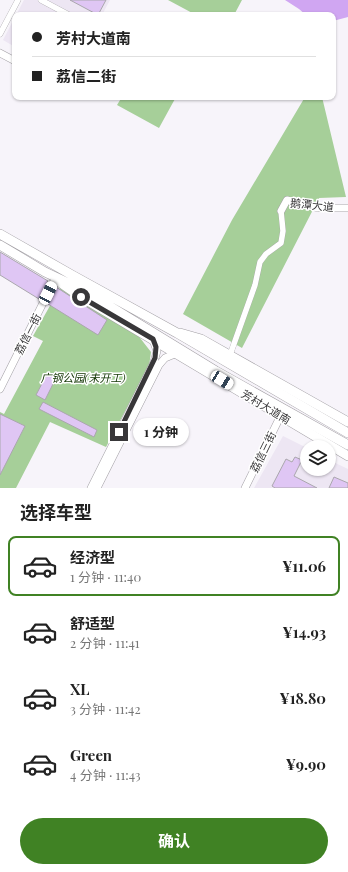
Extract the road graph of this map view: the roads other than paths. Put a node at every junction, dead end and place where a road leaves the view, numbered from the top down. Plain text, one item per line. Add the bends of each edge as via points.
1 (18, 0) edge
2 (41, 0) edge
3 (63, 12) edge
4 (0, 34) edge
5 (0, 53) edge
6 (12, 59) edge
7 (348, 208) edge
8 (281, 211) joint
9 (0, 234) edge
10 (0, 245) edge
11 (45, 272) junction
12 (55, 279) junction
13 (177, 332) junction
14 (153, 339) junction
15 (177, 354) junction
16 (230, 355) junction
17 (0, 389) edge
18 (281, 415) junction
19 (348, 422) edge
20 (348, 433) edge
21 (348, 445) edge
22 (348, 456) edge
23 (91, 488) edge
24 (97, 488) edge
25 (245, 488) edge

1 - 4 street
2 - 3 street
5 - 6 street
7 - 8 street, 鹅潭大道 via 318,208 287,200
8 - 16 street via 281,244 266,254 260,262 255,285
9 - 13 main road
10 - 11 main road, 芳村大道南
11 - 12 main road, 芳村大道南
11 - 21 main road via 85,291 216,371
12 - 14 main road, 芳村大道南
12 - 17 street, 荔信一街
13 - 16 main road via 201,339
13 - 20 main road
14 - 15 main road, 芳村大道南
14 - 23 street via 156,350 154,362
15 - 18 main road, 芳村大道南
15 - 24 street via 165,358 159,365
16 - 19 main road
18 - 22 main road, 芳村大道南
18 - 25 street, 荔信三街

